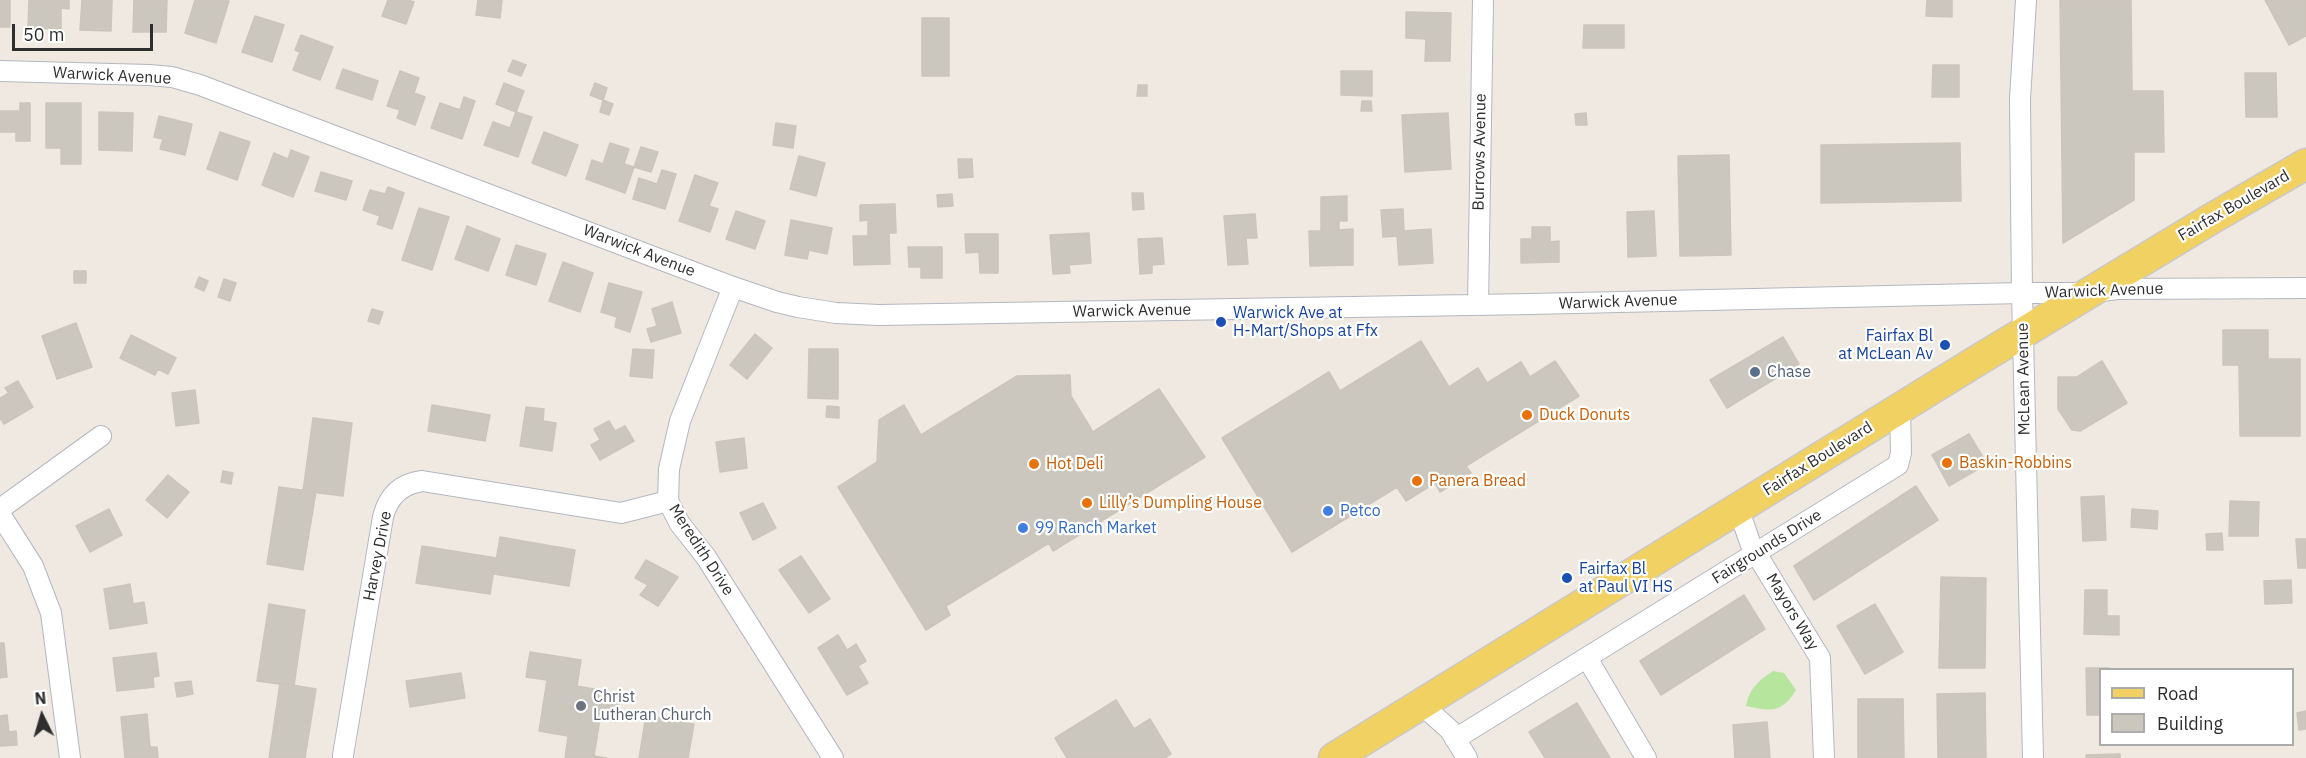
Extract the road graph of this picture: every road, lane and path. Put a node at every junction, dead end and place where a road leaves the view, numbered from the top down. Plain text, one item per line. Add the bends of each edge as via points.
1 (1483, 0) edge
2 (2026, 0) edge
3 (0, 71) edge
4 (2306, 164) edge
5 (733, 287) junction
6 (2306, 288) edge
7 (2022, 293) junction
8 (2088, 293) junction
9 (1478, 305) junction
10 (2024, 332) junction
11 (1900, 408) junction
12 (101, 436) dead end
13 (668, 501) junction
14 (1738, 508) junction
15 (0, 509) edge
16 (0, 514) edge
17 (1756, 554) junction
18 (1587, 658) junction
19 (1421, 704) junction
20 (1455, 739) junction
21 (343, 755) dead end
22 (70, 758) edge
23 (833, 758) edge
24 (1334, 758) edge
25 (1467, 758) edge
26 (1646, 758) edge
27 (1824, 758) edge
28 (2033, 758) edge

1 - 9 street, Burrows Avenue
2 - 7 street, McLean Avenue via 2020,99
3 - 5 street, Warwick Avenue via 149,75 200,84
4 - 8 main road, Fairfax Boulevard
5 - 9 street, Warwick Avenue via 798,307 879,315
5 - 13 street, Meredith Drive via 680,421 669,469
6 - 8 street, Warwick Avenue via 2117,289
7 - 8 street, Warwick Avenue
7 - 9 street, Warwick Avenue
7 - 10 street, McLean Avenue
8 - 10 main road, Fairfax Boulevard
10 - 11 main road, Fairfax Boulevard
10 - 28 street, McLean Avenue
11 - 14 main road, Fairfax Boulevard
11 - 17 street, Fairgrounds Drive via 1898,465
12 - 15 street
13 - 21 street, Harvey Drive via 621,513 422,481 405,485 394,493 383,518
13 - 23 street, Meredith Drive
14 - 17 street, Mayors Way
14 - 19 main road, Fairfax Boulevard
16 - 22 street via 33,566 51,613
17 - 18 street, Fairgrounds Drive
17 - 27 street, Mayors Way via 1820,658
18 - 20 street, Fairgrounds Drive
18 - 26 street
19 - 20 street
19 - 24 main road, Fairfax Boulevard
20 - 25 street

